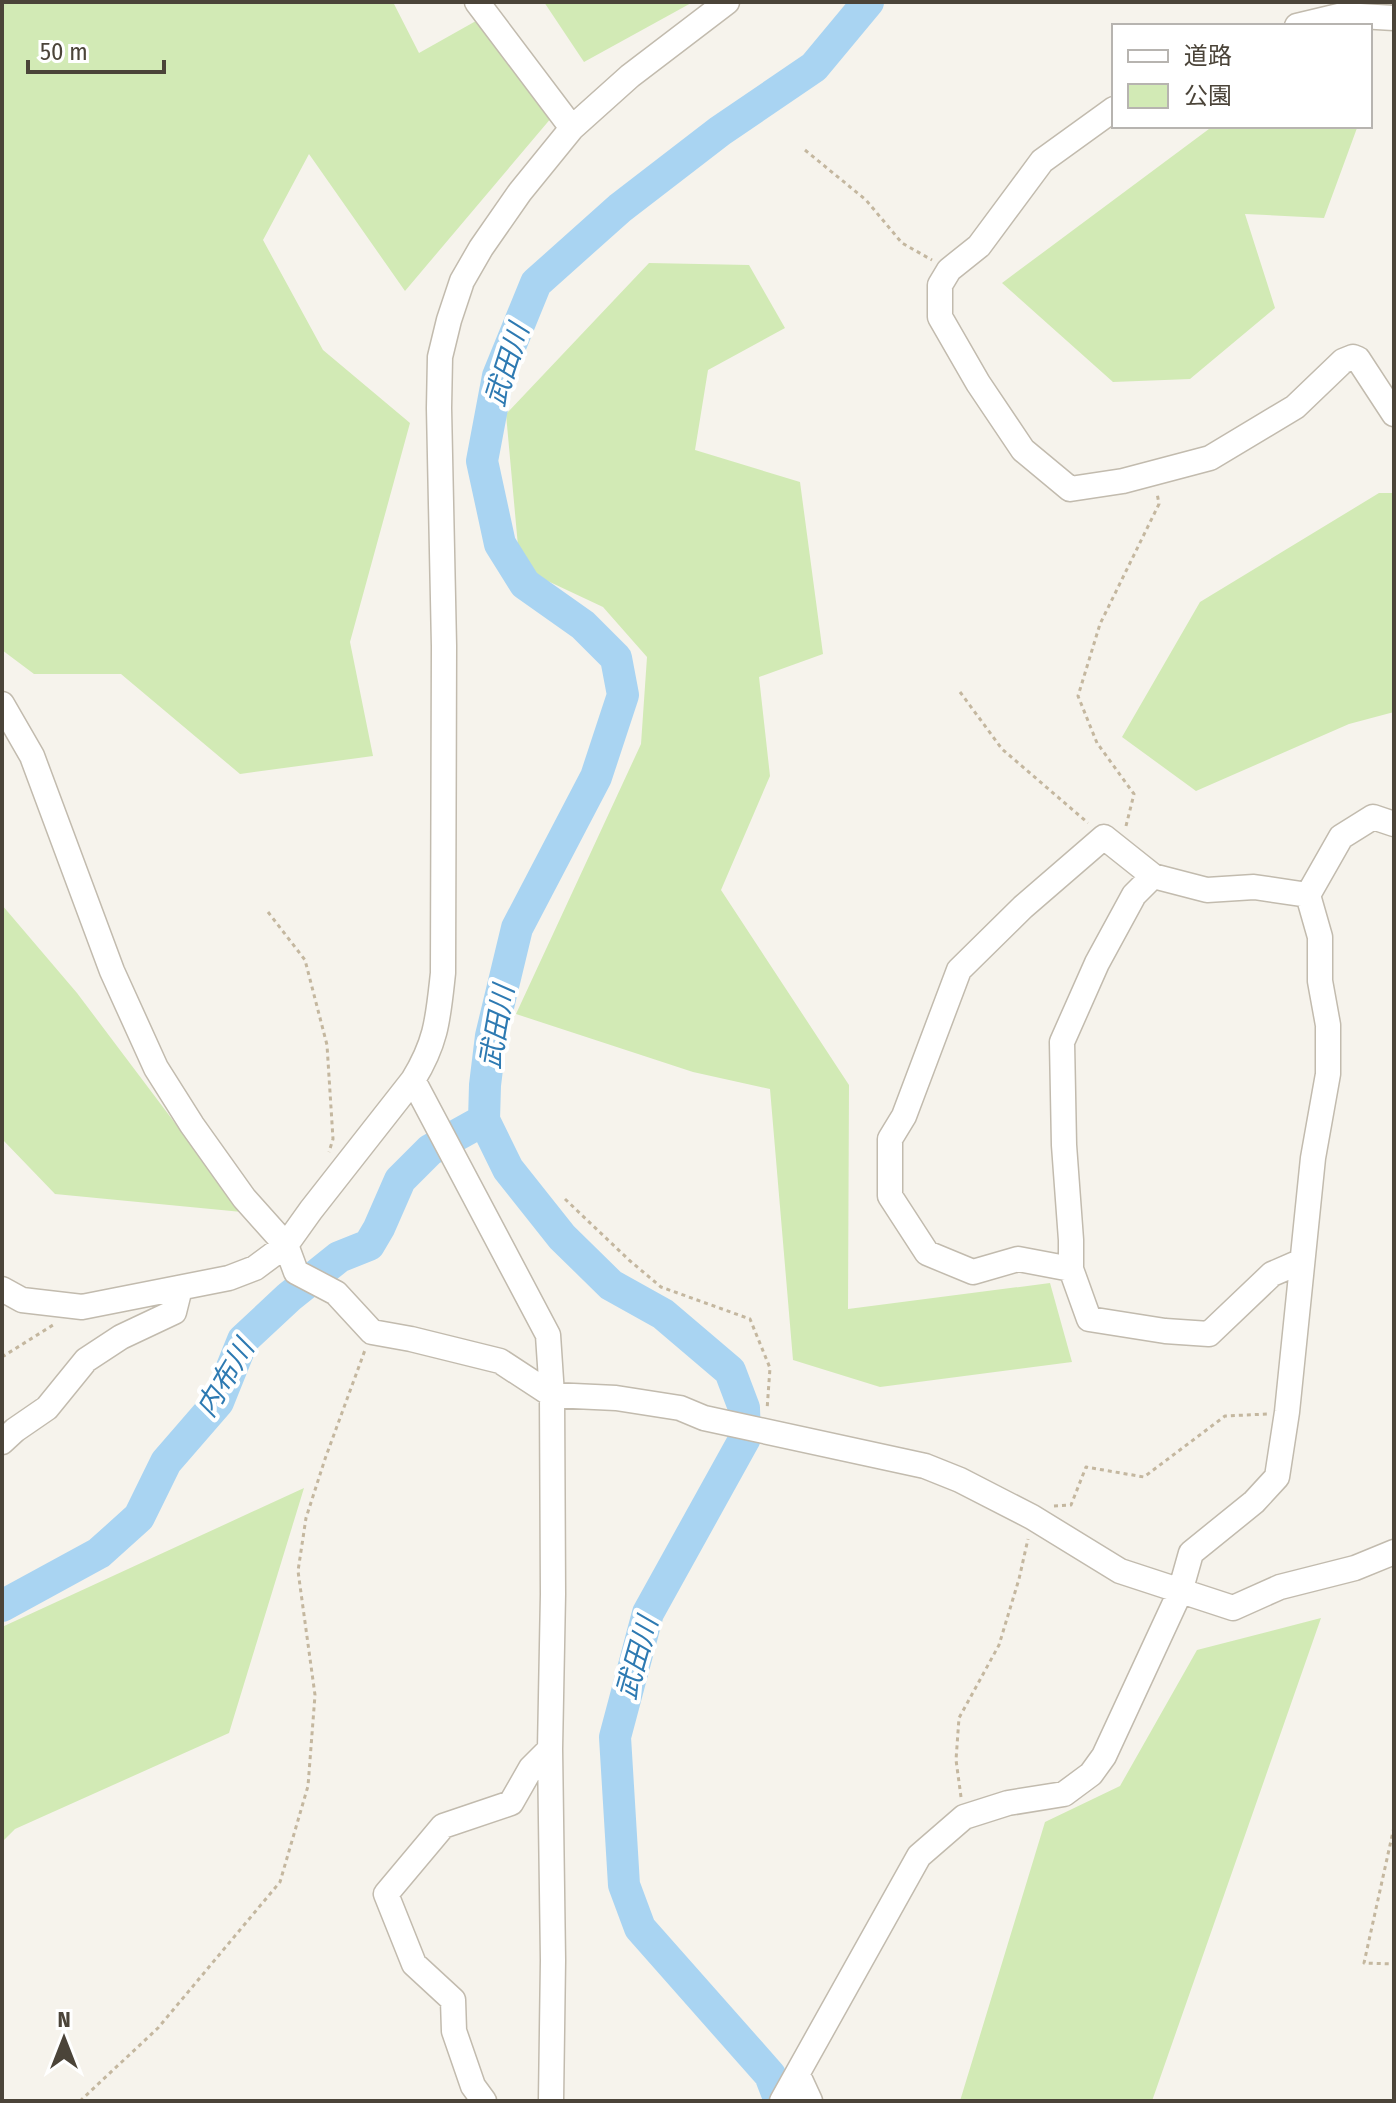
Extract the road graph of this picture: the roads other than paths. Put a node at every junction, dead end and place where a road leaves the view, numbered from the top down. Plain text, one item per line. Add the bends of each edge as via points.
1 (477, 2) edge
2 (727, 2) edge
3 (1394, 18) edge
4 (1305, 24) edge
5 (1112, 110) edge
6 (572, 128) junction
7 (1394, 414) edge
8 (2, 704) edge
9 (1394, 824) edge
10 (1153, 876) junction
11 (1308, 895) junction
12 (417, 1090) junction
13 (286, 1245) junction
14 (1302, 1261) junction
15 (1071, 1269) junction
16 (180, 1288) junction
17 (2, 1289) edge
18 (552, 1395) junction
19 (2, 1442) edge
20 (1394, 1552) edge
21 (1180, 1592) junction
22 (550, 1749) junction
23 (794, 2092) edge
24 (484, 2101) edge
25 (551, 2101) edge

1 - 6 street
2 - 6 street
3 - 4 street via 1343,15
5 - 7 street via 1042,161 979,246 949,270 940,285 940,317 1023,450 1070,489 1210,458 1295,407 1353,357
6 - 12 street via 481,248 462,281 440,357 443,973 439,1015
8 - 13 street via 32,756 112,971 156,1068 244,1198
9 - 11 street via 1373,817 1341,837
10 - 11 street via 1207,890 1254,887
10 - 15 street via 1134,895 1104,949 1062,1042
10 - 15 street via 1112,843 1023,907 959,970 904,1116 890,1139 890,1196 927,1253 973,1272 1018,1259
11 - 14 street via 1320,937 1328,1074
12 - 13 street
12 - 18 street via 548,1335
13 - 16 street via 255,1268
13 - 18 street via 296,1272 336,1293 372,1332 500,1361
14 - 15 street via 1272,1274 1209,1334 1089,1319
14 - 21 street via 1277,1477 1191,1553
16 - 17 street via 82,1307 22,1300
16 - 19 street via 174,1312 86,1360 47,1408
18 - 21 street via 680,1408 704,1418 925,1466 1032,1517 1120,1571
18 - 22 street
20 - 21 street via 1280,1587 1233,1608
21 - 23 street via 1091,1774 1064,1794 964,1817 919,1856
22 - 24 street via 531,1768 511,1803 443,1826 386,1894 414,1964 453,2000 454,2031 473,2086
22 - 25 street

